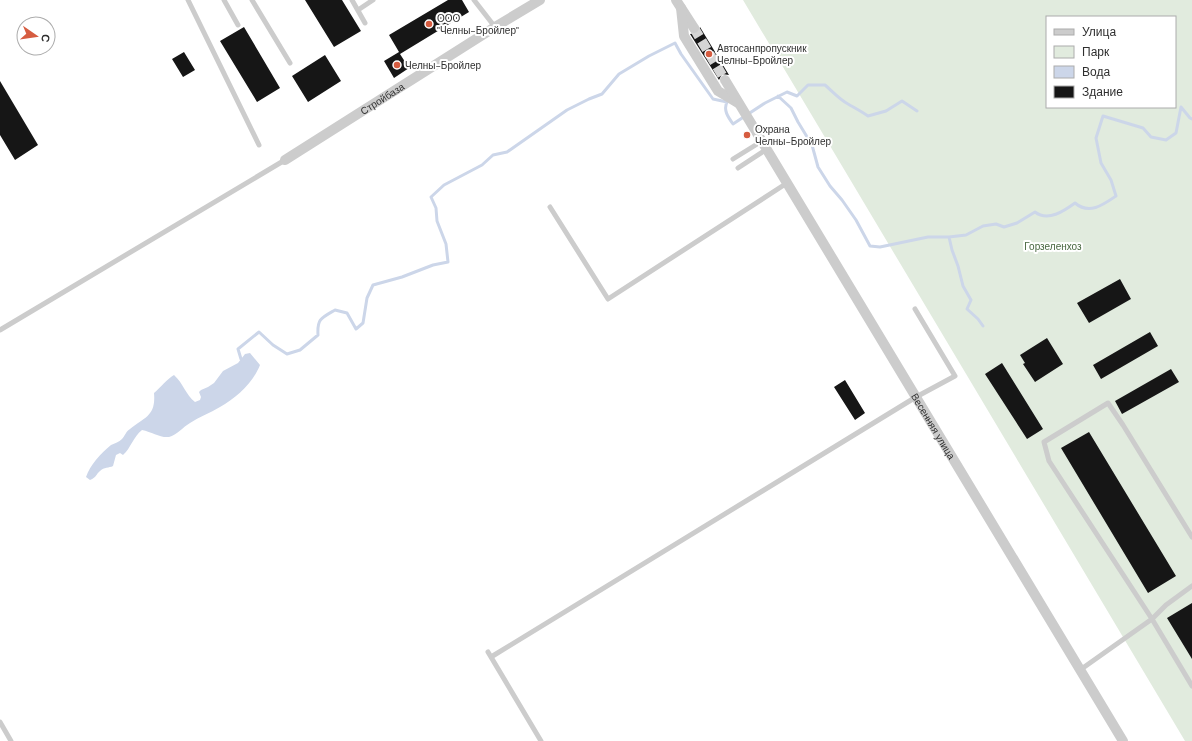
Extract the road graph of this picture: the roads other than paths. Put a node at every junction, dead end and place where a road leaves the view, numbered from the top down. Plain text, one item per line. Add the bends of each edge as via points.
1 (188, 0) edge
2 (224, 0) edge
3 (252, 0) edge
4 (352, 0) edge
5 (373, 0) edge
6 (474, 0) edge
7 (540, 0) edge
8 (679, 4) edge
9 (358, 10) junction
10 (365, 23) dead end
11 (238, 25) dead end
12 (692, 25) tunnel mouth
13 (495, 27) junction
14 (290, 63) dead end
15 (725, 80) tunnel mouth
16 (742, 108) junction
17 (259, 145) dead end
18 (764, 145) junction
19 (733, 159) dead end
20 (284, 160) joint
21 (738, 168) dead end
22 (787, 183) junction
23 (550, 207) dead end
24 (915, 309) dead end
25 (0, 330) edge
26 (916, 397) junction
27 (1192, 537) edge
28 (1192, 586) edge
29 (1152, 619) junction
30 (488, 652) dead end
31 (491, 657) junction
32 (1080, 670) junction
33 (1192, 686) edge
34 (0, 722) edge
35 (11, 741) edge
36 (541, 741) edge
37 (1123, 741) edge

1 - 17 lane
2 - 11 lane
3 - 14 lane
4 - 9 lane
5 - 9 lane
6 - 13 lane
7 - 13 street, Стройбаза
8 - 12 street
8 - 16 street via 684,36 718,91
9 - 10 lane
13 - 20 street, Стройбаза
15 - 16 street, Весенняя улица
16 - 18 street, Весенняя улица
18 - 19 lane
18 - 21 lane
18 - 22 street, Весенняя улица
20 - 25 lane
22 - 23 lane via 608,299
22 - 26 street, Весенняя улица
24 - 26 lane via 955,376
26 - 31 lane
26 - 32 street, Весенняя улица
27 - 29 lane via 1108,403 1044,442 1050,461
28 - 29 lane
29 - 32 lane
29 - 33 lane
30 - 31 lane
31 - 36 lane
32 - 37 street, Весенняя улица
34 - 35 lane

